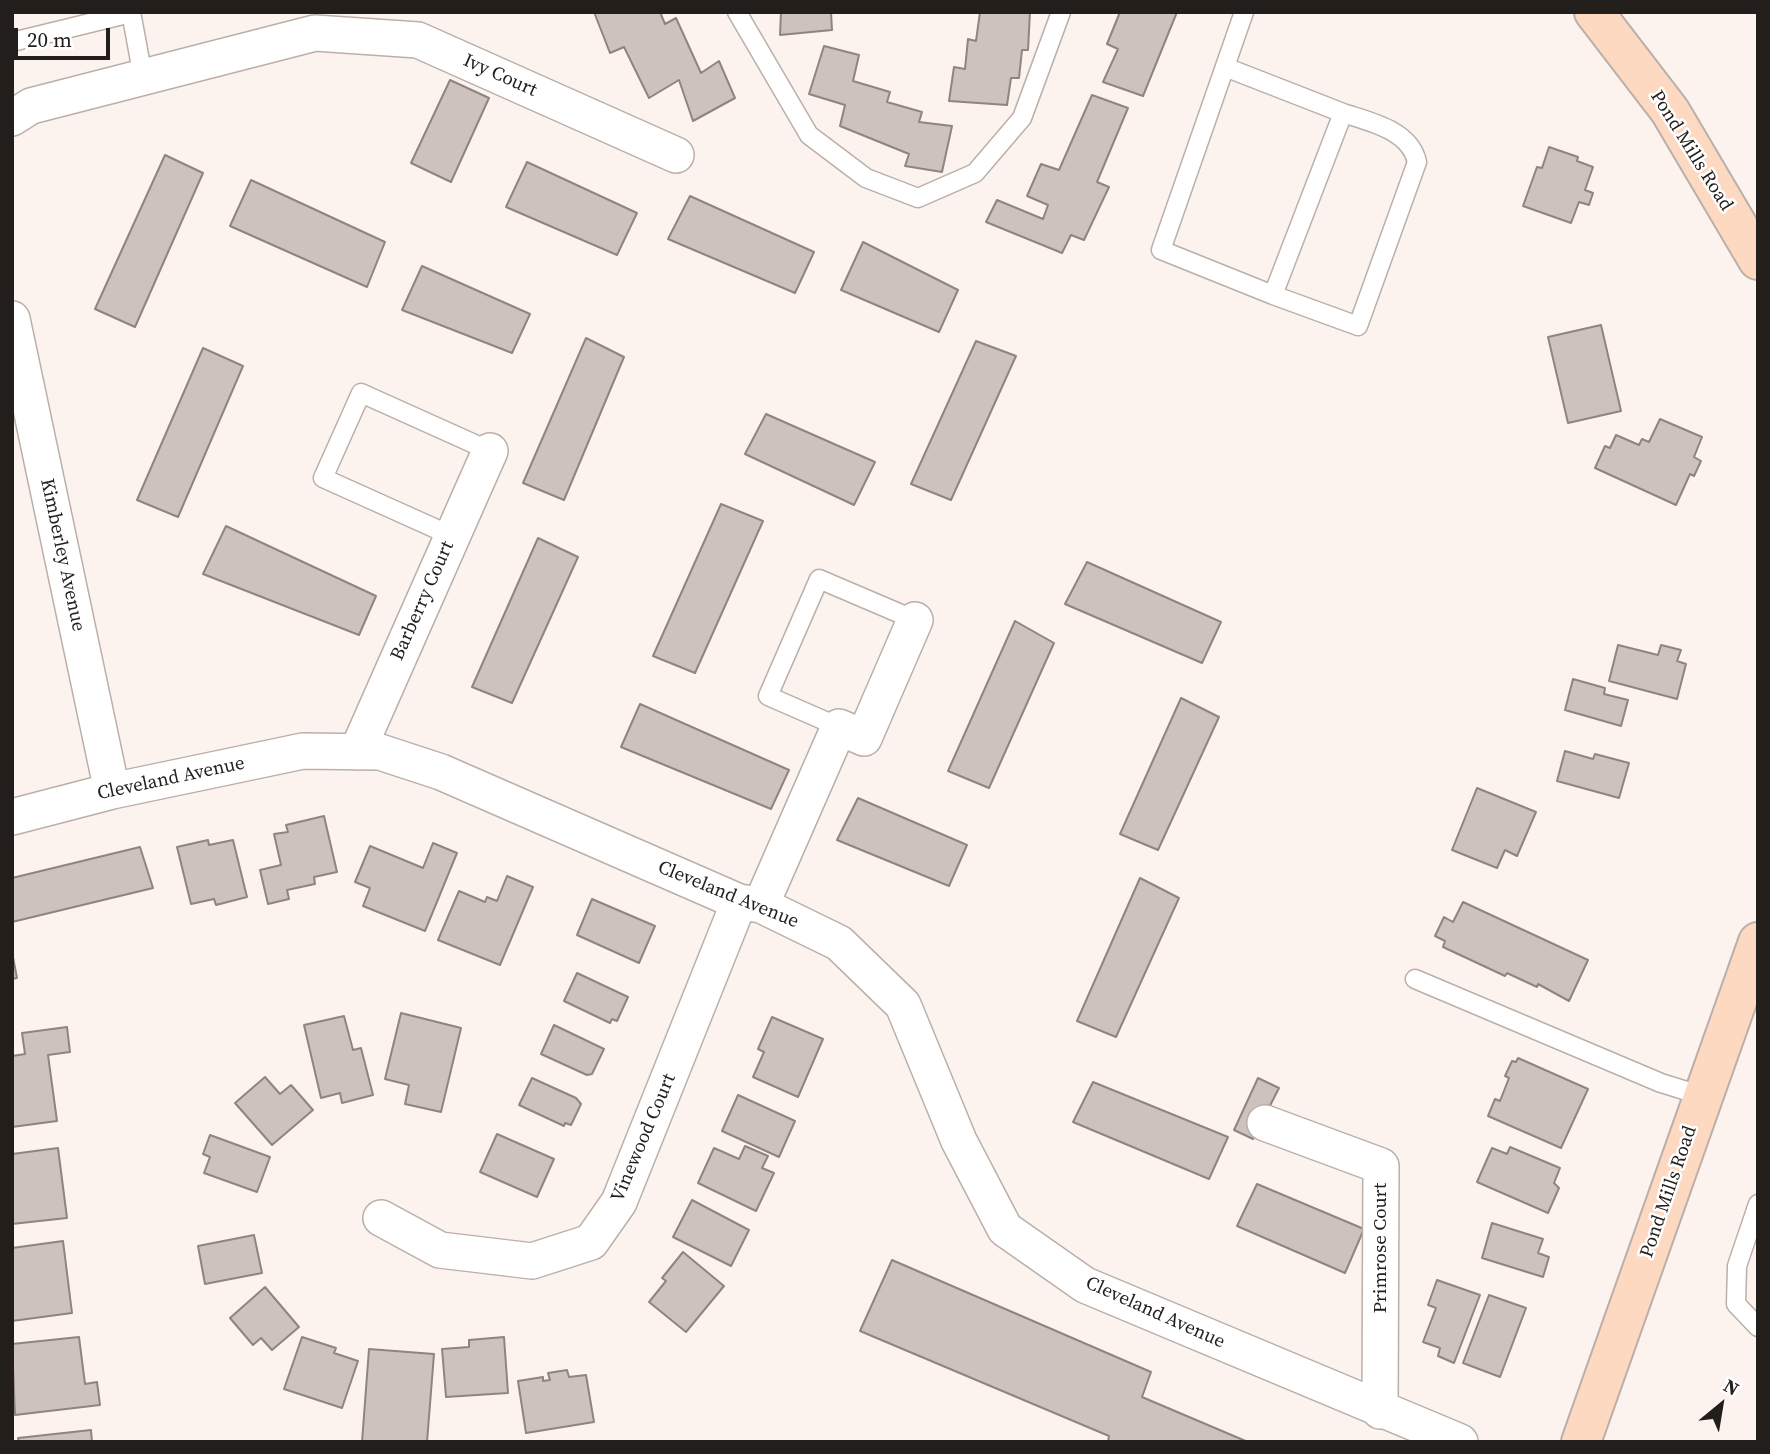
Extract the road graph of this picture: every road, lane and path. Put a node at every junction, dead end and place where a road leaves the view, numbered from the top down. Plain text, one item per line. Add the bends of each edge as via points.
1 (737, 12) edge
2 (1061, 12) edge
3 (1244, 12) edge
4 (1594, 12) edge
5 (131, 13) edge
6 (314, 23) edge
7 (12, 41) edge
8 (1225, 66) junction
9 (143, 77) junction
10 (1343, 113) junction
11 (12, 118) edge
12 (676, 155) dead end
13 (1758, 261) edge
14 (1273, 295) junction
15 (12, 319) edge
16 (490, 451) joint
17 (452, 536) junction
18 (915, 620) joint
19 (839, 727) junction
20 (357, 752) junction
21 (112, 791) junction
22 (12, 817) edge
23 (750, 903) junction
24 (1758, 942) edge
25 (1415, 979) dead end
26 (1703, 1096) junction
27 (1265, 1123) dead end
28 (1758, 1204) edge
29 (381, 1218) dead end
30 (1758, 1328) edge
31 (1380, 1411) junction
32 (1460, 1442) edge
33 (1581, 1442) edge

1 - 2 lane via 809,135 866,178 918,198 975,173 1022,118
3 - 8 lane
4 - 13 main road, Pond Mills Road via 1670,111
5 - 7 lane
5 - 9 lane
6 - 9 street
6 - 12 street, Ivy Court via 418,40
8 - 10 lane
8 - 14 lane via 1160,250
9 - 11 street via 31,106
10 - 14 lane
10 - 14 lane via 1405,140 1417,162 1357,326
15 - 21 street, Kimberley Avenue
16 - 17 street, Barberry Court
16 - 17 lane via 361,393 323,478
17 - 20 street, Barberry Court
18 - 19 street via 863,738
18 - 19 lane via 819,579 768,696
19 - 23 street, Vinewood Court
20 - 21 street, Cleveland Avenue via 303,751
20 - 23 street, Cleveland Avenue via 380,752 441,772
21 - 22 street, Cleveland Avenue
23 - 29 street, Vinewood Court via 620,1202 591,1242 532,1261 440,1250
23 - 31 street, Cleveland Avenue via 839,943 903,1005 959,1141 1006,1229 1085,1284
24 - 26 main road, Pond Mills Road
25 - 26 lane via 1661,1083
26 - 33 main road, Pond Mills Road
27 - 31 street, Primrose Court via 1381,1166
28 - 30 lane via 1737,1266 1736,1304
31 - 32 street, Cleveland Avenue

